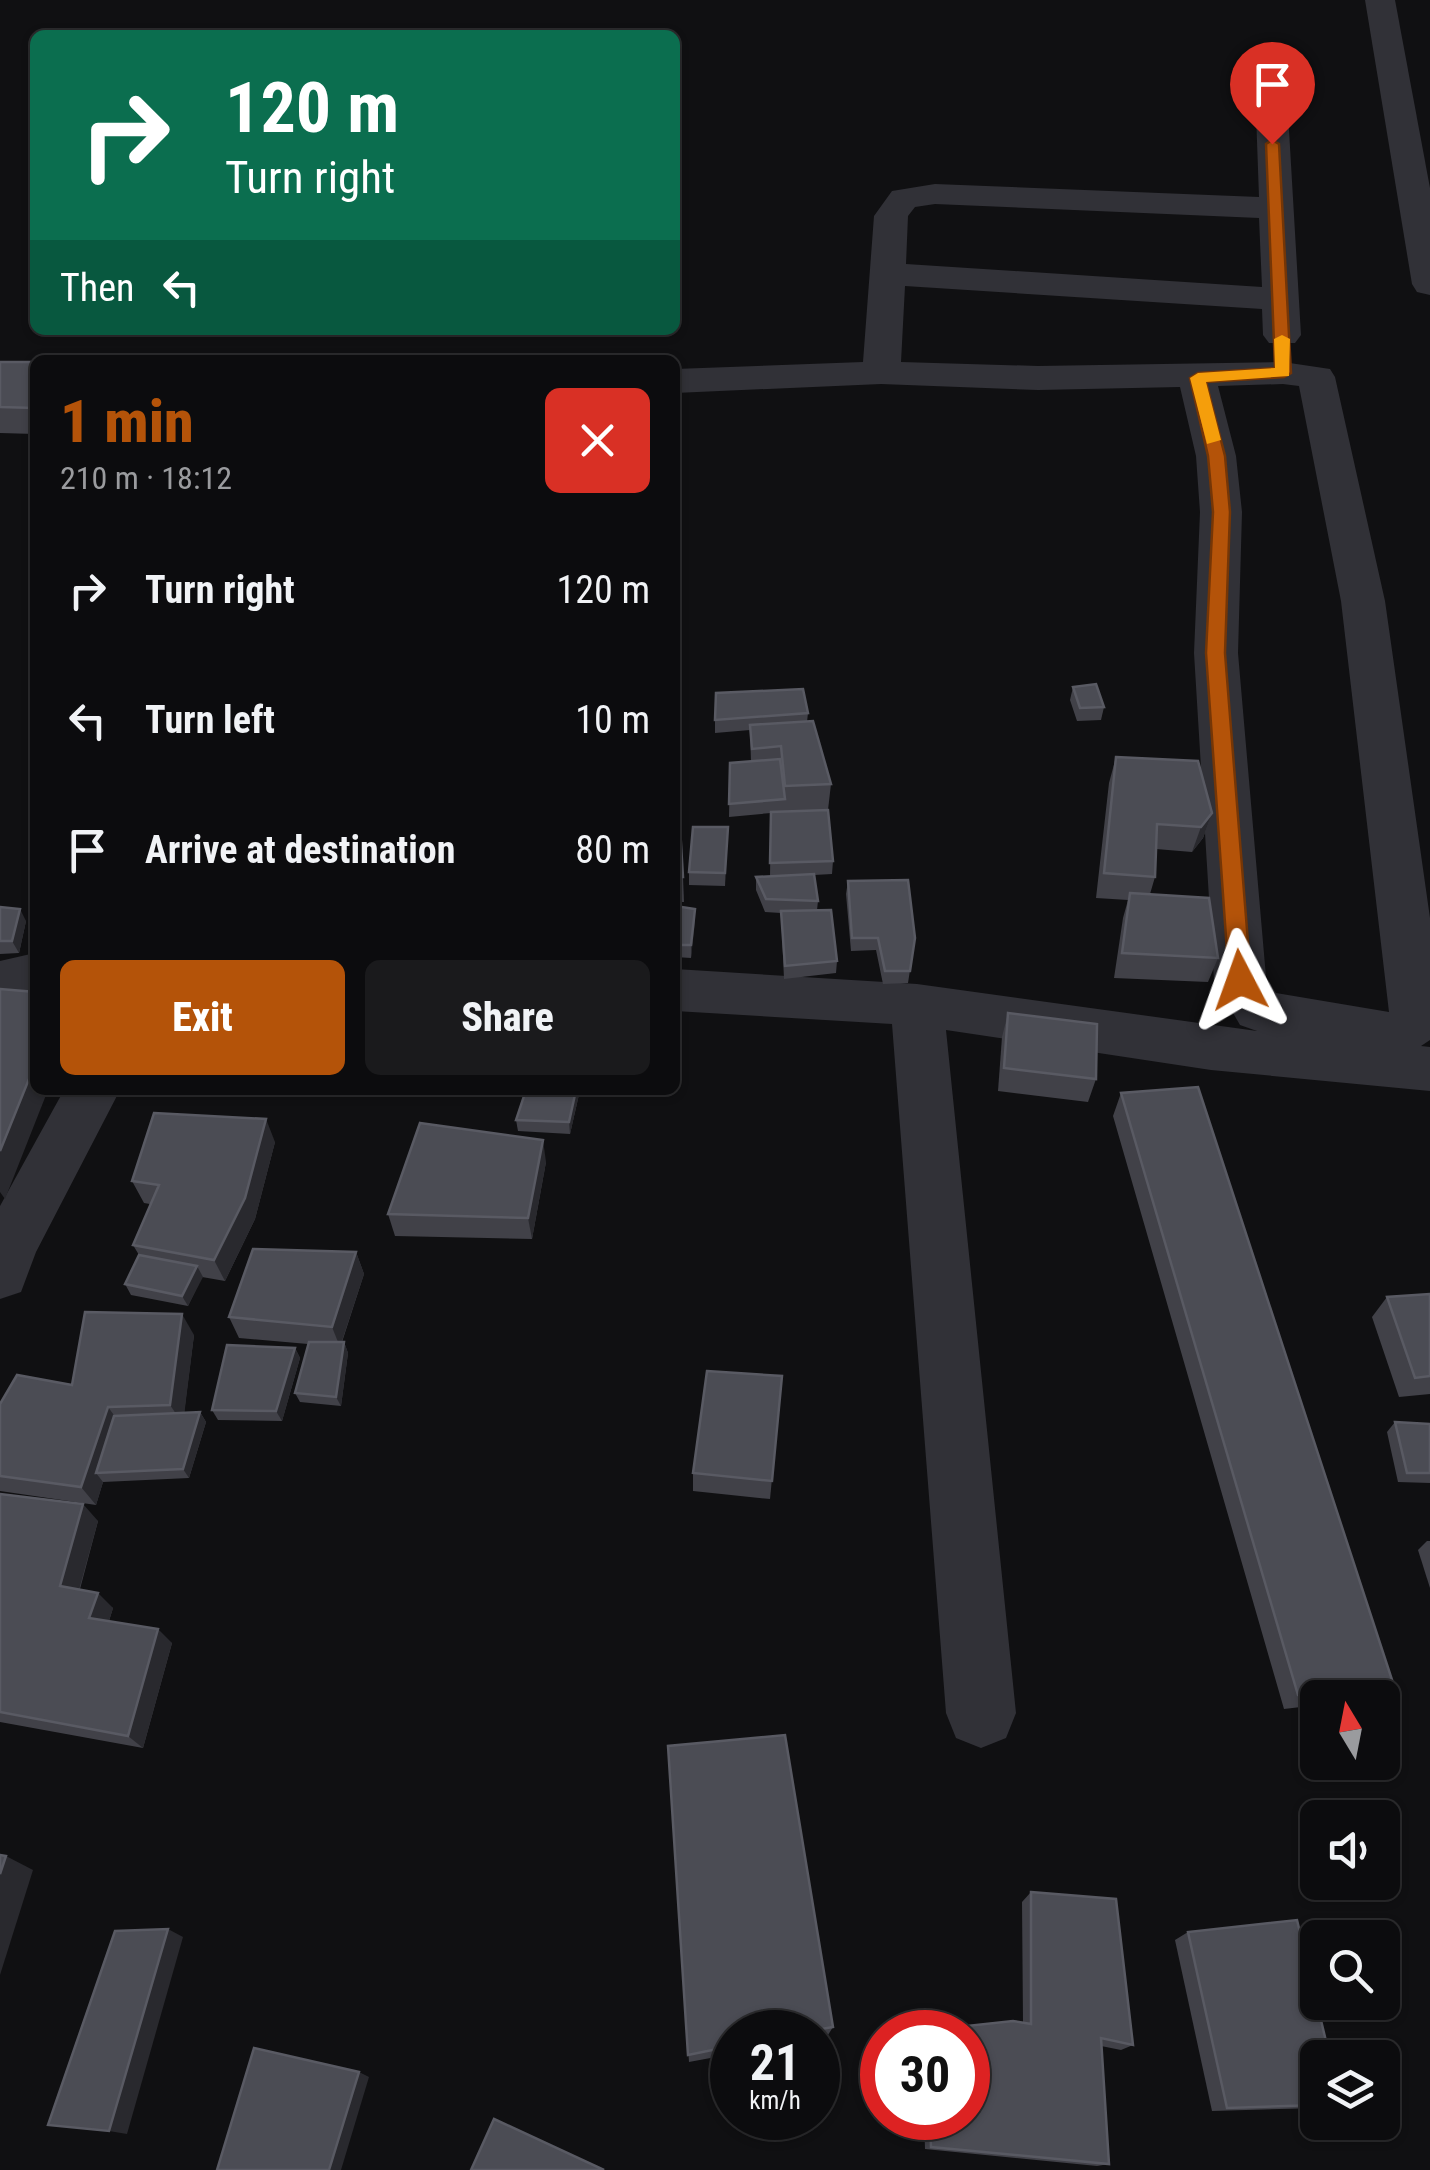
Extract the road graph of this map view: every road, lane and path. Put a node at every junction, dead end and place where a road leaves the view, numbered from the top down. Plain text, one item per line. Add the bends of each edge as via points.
1 (1380, 0) edge
2 (1272, 113) dead end
3 (1274, 208) junction
4 (887, 274) junction
5 (1430, 284) edge
6 (1280, 298) junction
7 (881, 373) junction
8 (1284, 373) junction
9 (1198, 378) junction
10 (680, 381) edge
11 (30, 973) edge
12 (0, 982) edge
13 (680, 990) edge
14 (917, 1005) junction
15 (1430, 1069) edge
16 (89, 1095) edge
17 (0, 1273) edge
18 (982, 1714) dead end

1 - 5 street
2 - 3 street
3 - 4 street via 914,195 891,216
3 - 6 street
4 - 6 street
4 - 7 street
6 - 8 street
7 - 9 street
7 - 10 street
8 - 9 street
8 - 9 street via 1316,377 1363,601 1418,1021 1396,1034 1260,1010 1240,980 1216,653 1221,512
11 - 12 street
13 - 14 street
14 - 15 street via 1211,1048
14 - 18 street
16 - 17 street

